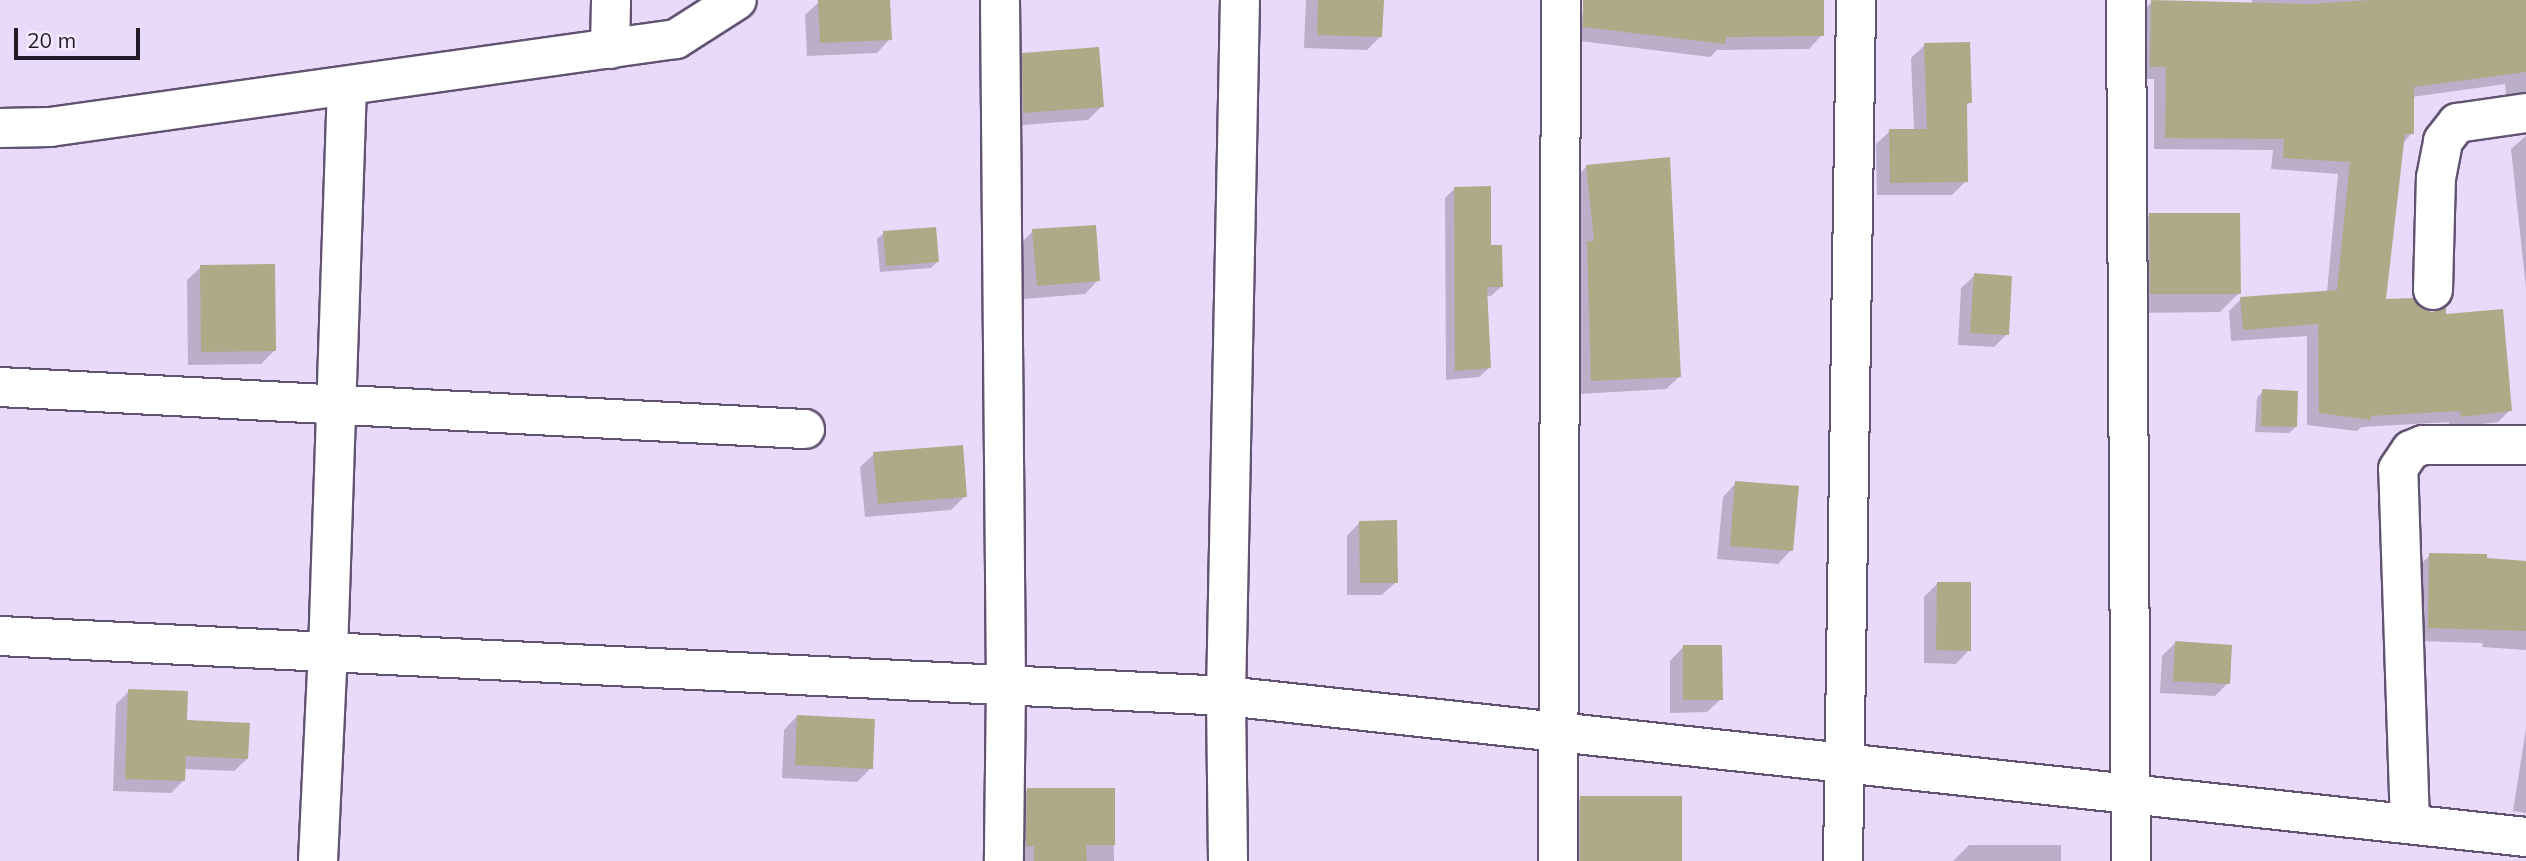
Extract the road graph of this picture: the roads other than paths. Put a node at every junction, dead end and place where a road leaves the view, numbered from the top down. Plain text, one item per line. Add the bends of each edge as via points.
1 (611, 0) edge
2 (737, 0) edge
3 (1000, 0) edge
4 (1240, 0) edge
5 (1561, 0) edge
6 (1856, 0) edge
7 (2126, 0) edge
8 (610, 49) junction
9 (347, 86) junction
10 (2526, 113) edge
11 (0, 128) edge
12 (2433, 290) dead end
13 (0, 387) edge
14 (337, 406) junction
15 (805, 429) dead end
16 (2526, 445) edge
17 (0, 636) edge
18 (328, 652) junction
19 (1006, 685) junction
20 (1226, 696) junction
21 (1558, 732) junction
22 (1843, 763) junction
23 (2131, 794) junction
24 (2410, 824) junction
25 (2526, 837) edge
26 (318, 861) edge
27 (1004, 861) edge
28 (1228, 861) edge
29 (1558, 861) edge
30 (1843, 861) edge
31 (2131, 861) edge

1 - 8 street
2 - 8 street via 676,40
3 - 19 street
4 - 20 street
5 - 21 street
6 - 22 street
7 - 23 street
8 - 9 street
9 - 11 street via 50,127
9 - 14 street
10 - 12 street via 2457,123 2443,141 2436,178
13 - 14 street
14 - 15 street
14 - 18 street
16 - 24 street via 2423,445 2412,450 2398,469
17 - 18 street
18 - 19 street
18 - 26 street
19 - 20 street
19 - 27 street
20 - 21 street
20 - 28 street
21 - 22 street
21 - 29 street
22 - 23 street
22 - 30 street
23 - 24 street
23 - 31 street
24 - 25 street

